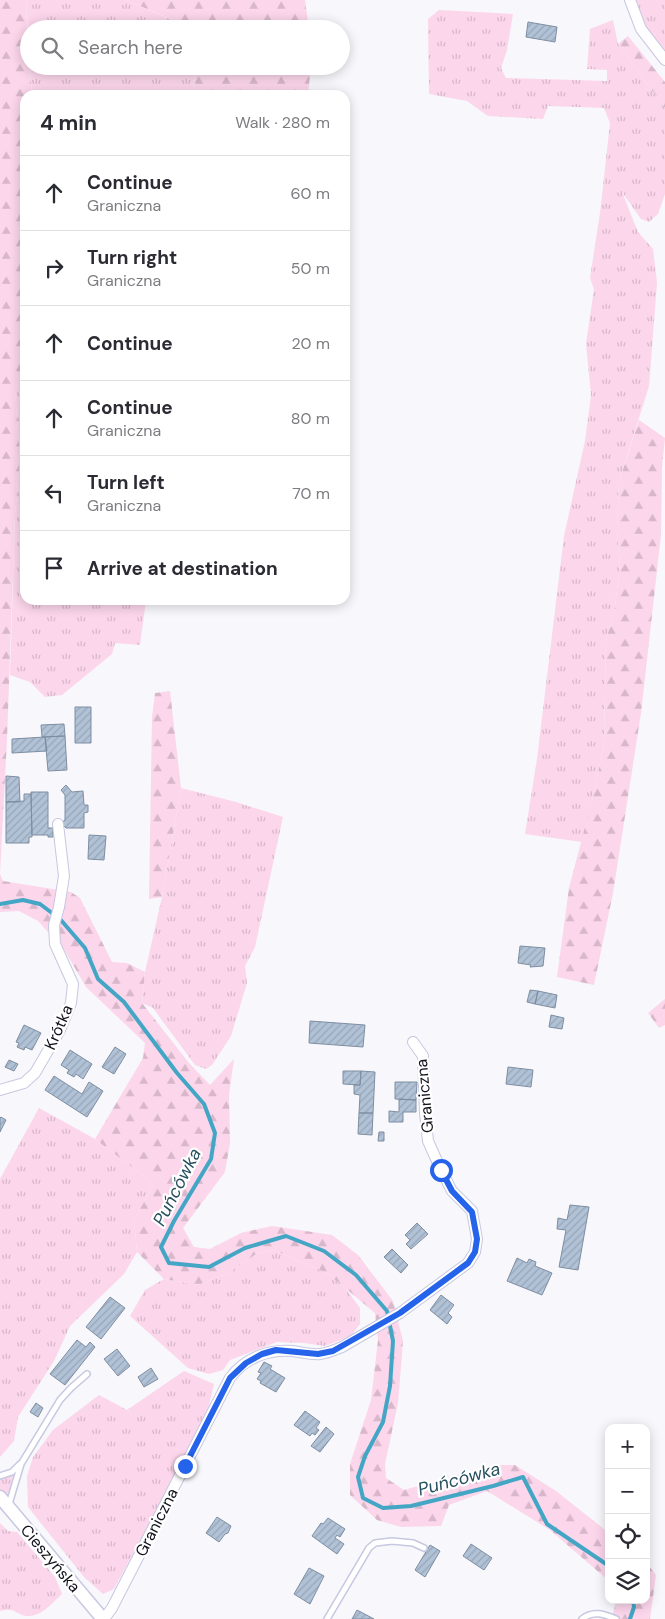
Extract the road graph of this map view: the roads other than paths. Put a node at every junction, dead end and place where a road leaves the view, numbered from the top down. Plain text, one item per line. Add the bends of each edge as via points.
1 (630, 0) edge
2 (665, 60) edge
3 (58, 824) dead end
4 (413, 1042) dead end
5 (0, 1090) edge
6 (87, 1374) dead end
7 (21, 1464) junction
8 (0, 1476) edge
9 (0, 1497) edge
10 (9, 1507) junction
11 (424, 1548) dead end
12 (104, 1619) edge
13 (327, 1619) edge
14 (582, 1619) edge
15 (616, 1619) edge

1 - 2 street via 641,29
3 - 5 street, Krótka via 64,876 54,925 55,944 73,984 71,1003 60,1030 35,1073 24,1083
4 - 12 street, Graniczna via 423,1056 428,1141 452,1191 472,1212 477,1239 475,1252 468,1263 400,1313 342,1347 318,1354 276,1350 262,1354 234,1372
6 - 7 lane via 60,1400
7 - 8 lane
7 - 10 lane
9 - 10 street, Cieszyńska
10 - 12 street, Cieszyńska
11 - 13 lane via 413,1543 375,1543
14 - 15 lane via 593,1613 603,1613

